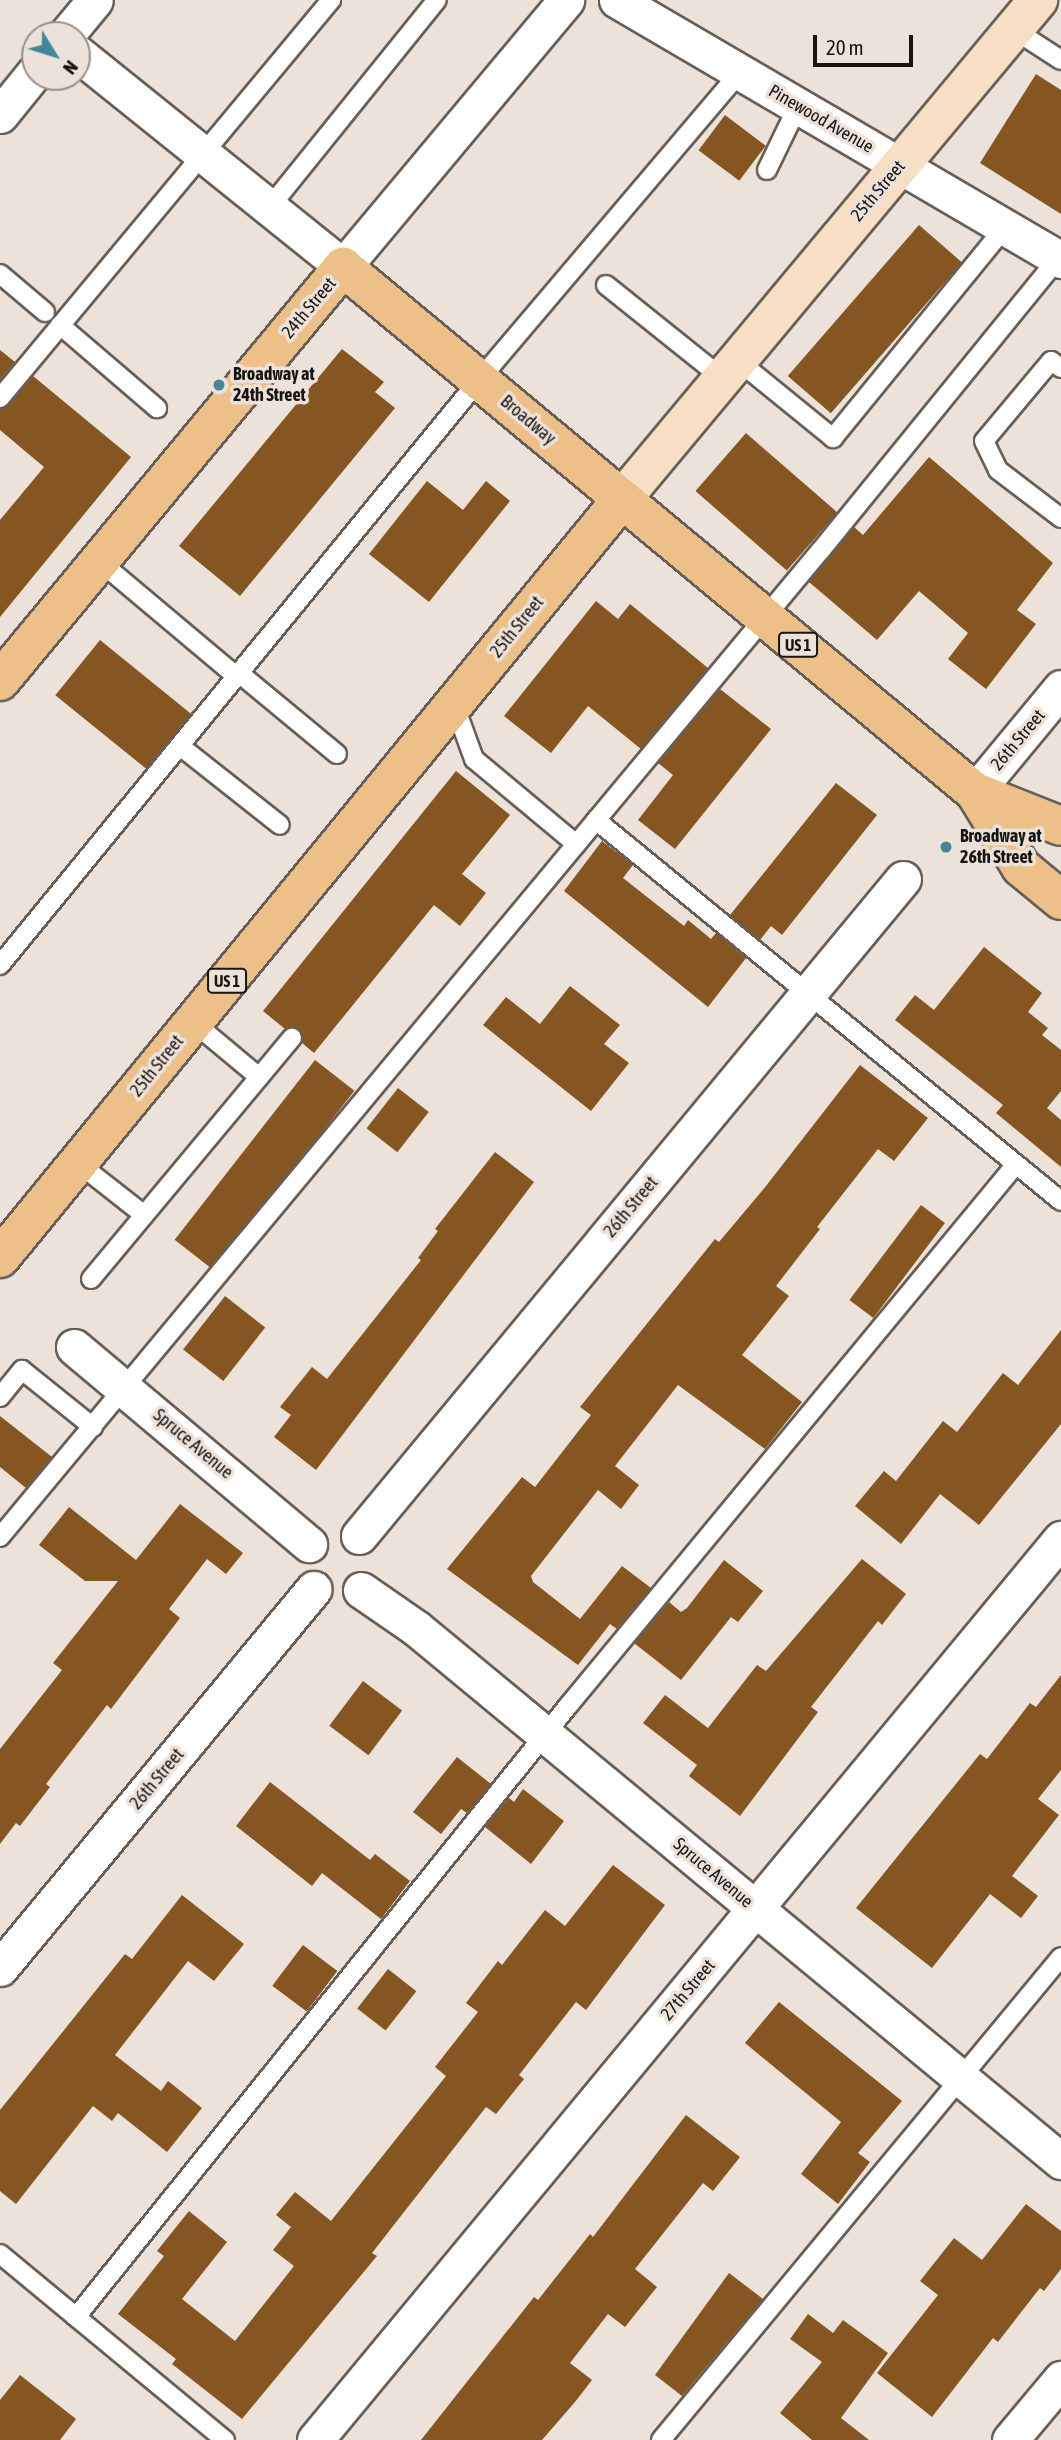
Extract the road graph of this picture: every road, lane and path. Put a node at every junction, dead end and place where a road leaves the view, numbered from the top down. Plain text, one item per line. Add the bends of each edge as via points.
1 (95, 0) edge
2 (331, 0) edge
3 (437, 0) edge
4 (566, 0) edge
5 (617, 0) edge
6 (1038, 0) edge
7 (78, 21) edge
8 (1013, 29) junction
9 (1061, 60) edge
10 (91, 65) edge
11 (740, 72) junction
12 (21, 89) edge
13 (798, 106) junction
14 (0, 114) edge
15 (202, 154) junction
16 (900, 166) junction
17 (767, 170) dead end
18 (269, 208) junction
19 (1005, 227) junction
20 (1059, 259) edge
21 (343, 267) junction
22 (0, 274) edge
23 (606, 285) dead end
24 (45, 312) dead end
25 (61, 326) junction
26 (1061, 368) edge
27 (730, 369) junction
28 (479, 380) junction
29 (0, 398) edge
30 (158, 408) dead end
31 (622, 499) junction
32 (1061, 518) edge
33 (99, 561) junction
34 (765, 617) junction
35 (238, 674) junction
36 (0, 681) edge
37 (1061, 688) edge
38 (454, 704) junction
39 (180, 746) junction
40 (337, 754) dead end
41 (975, 792) junction
42 (596, 820) junction
43 (280, 825) dead end
44 (1061, 826) edge
45 (576, 844) junction
46 (903, 878) dead end
47 (1061, 900) edge
48 (0, 965) edge
49 (808, 992) junction
50 (193, 1022) junction
51 (292, 1038) dead end
52 (259, 1077) junction
53 (78, 1163) junction
54 (1017, 1164) junction
55 (1061, 1201) edge
56 (144, 1215) junction
57 (0, 1258) edge
58 (91, 1279) dead end
59 (74, 1346) dead end
60 (125, 1388) junction
61 (0, 1397) edge
62 (93, 1427) junction
63 (359, 1536) junction
64 (0, 1537) edge
65 (1061, 1539) edge
66 (309, 1544) junction
67 (314, 1589) junction
68 (362, 1590) junction
69 (545, 1734) junction
70 (755, 1908) junction
71 (1061, 1958) edge
72 (0, 1968) edge
73 (961, 2078) junction
74 (1061, 2161) edge
75 (0, 2254) edge
76 (76, 2317) junction
77 (1061, 2379) edge
78 (225, 2440) edge
79 (315, 2440) edge
80 (661, 2440) edge
81 (1010, 2440) edge

1 - 7 street
2 - 15 lane
3 - 18 lane
4 - 21 street, 24th Street
5 - 11 street, Pinewood Avenue
6 - 8 main road, 25th Street
8 - 9 lane
8 - 16 main road, 25th Street
10 - 15 street, Broadway
11 - 13 street, Pinewood Avenue
11 - 28 lane
12 - 14 street
13 - 16 street, Pinewood Avenue
13 - 17 lane
15 - 18 street, Broadway
15 - 25 lane
16 - 19 street, Pinewood Avenue
16 - 27 main road, 25th Street
18 - 21 street, Broadway
19 - 20 street, Pinewood Avenue
19 - 27 lane via 833,438
20 - 34 lane
21 - 28 main road, Broadway / US 1
21 - 33 main road, 24th Street
22 - 24 lane
23 - 27 lane
25 - 29 lane
25 - 30 lane
26 - 32 lane via 1051,362 984,441 998,470
27 - 31 main road, 25th Street
28 - 31 main road, Broadway / US 1
28 - 35 lane
31 - 34 main road, Broadway / US 1
31 - 38 main road, 25th Street / US 1
33 - 35 lane
33 - 36 main road, 24th Street
34 - 41 main road, Broadway / US 1
34 - 42 lane
35 - 39 lane
35 - 40 lane
37 - 41 street, 26th Street
38 - 45 lane via 474,759
38 - 50 main road, 25th Street / US 1
39 - 43 lane
39 - 48 lane
41 - 44 main road, Broadway / US 1
41 - 47 main road, Broadway / US 1 via 1021,867
42 - 45 lane
42 - 49 lane
45 - 60 lane
46 - 49 street, 26th Street
49 - 54 lane
49 - 63 street, 26th Street
50 - 52 lane
50 - 53 main road, 25th Street / US 1
51 - 52 lane
52 - 56 lane
53 - 56 lane
53 - 57 main road, 25th Street / US 1
54 - 55 lane
54 - 69 lane
56 - 58 lane
59 - 60 street, Spruce Avenue
60 - 62 lane
60 - 66 street, Spruce Avenue
61 - 62 lane via 22,1370
62 - 64 lane
63 - 66 street via 338,1528 317,1535
63 - 68 street via 373,1562
65 - 70 street, 27th Street
66 - 67 street via 303,1562
67 - 68 street via 343,1599
67 - 72 street, 26th Street
68 - 69 street, Spruce Avenue via 416,1628
69 - 70 street, Spruce Avenue
69 - 76 lane
70 - 73 street, Spruce Avenue
70 - 79 street, 27th Street
71 - 73 lane
73 - 74 street, Spruce Avenue
73 - 80 lane
75 - 76 lane
76 - 78 lane
77 - 81 street

